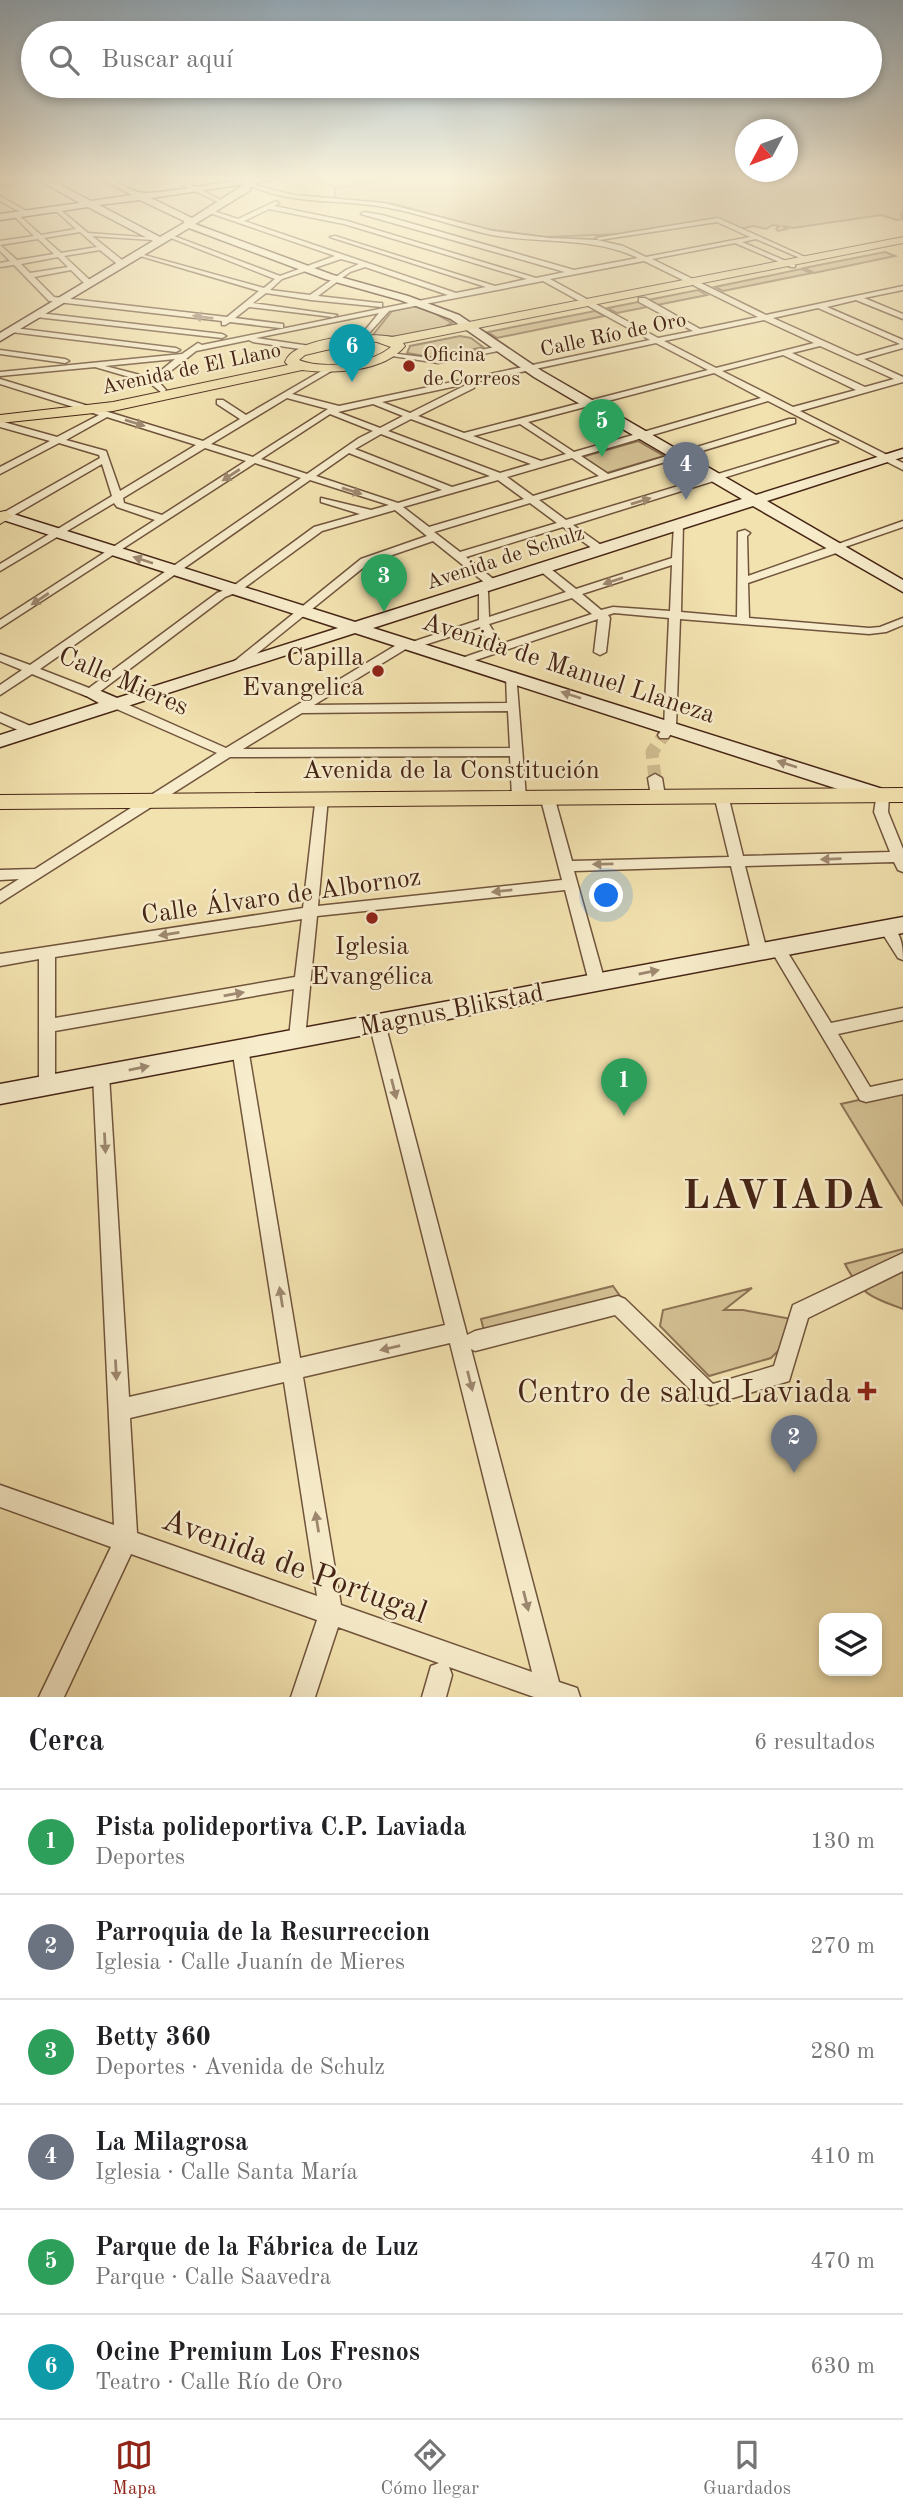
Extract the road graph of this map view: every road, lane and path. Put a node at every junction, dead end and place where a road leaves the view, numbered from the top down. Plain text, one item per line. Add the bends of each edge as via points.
1 (8, 255) edge
2 (57, 255) edge
3 (58, 255) edge
4 (112, 255) edge
5 (137, 255) edge
6 (143, 255) edge
7 (212, 255) edge
8 (267, 255) edge
9 (334, 255) edge
10 (394, 255) joint
11 (455, 255) edge
12 (506, 255) edge
13 (514, 255) edge
14 (640, 255) edge
15 (669, 255) edge
16 (767, 255) edge
17 (798, 255) edge
18 (838, 255) edge
19 (339, 257) junction
20 (802, 257) dead end
21 (649, 259) junction
22 (14, 262) junction
23 (482, 263) junction
24 (124, 264) junction
25 (0, 265) edge
26 (363, 265) junction
27 (790, 265) junction
28 (73, 268) junction
29 (306, 269) junction
30 (576, 273) junction
31 (452, 274) junction
32 (28, 276) junction
33 (280, 278) junction
34 (336, 279) junction
35 (541, 280) junction
36 (696, 283) junction
37 (90, 284) junction
38 (422, 284) junction
39 (496, 288) junction
40 (903, 288) edge
41 (265, 290) junction
42 (894, 290) junction
43 (903, 293) edge
44 (458, 295) junction
45 (311, 298) junction
46 (857, 298) junction
47 (642, 300) dead end
48 (62, 301) junction
49 (418, 302) junction
50 (592, 304) junction
51 (247, 305) junction
52 (819, 306) junction
53 (390, 308) junction
54 (39, 315) junction
55 (347, 317) junction
56 (903, 317) edge
57 (766, 318) junction
58 (229, 320) junction
59 (295, 328) junction
60 (471, 328) junction
61 (14, 330) junction
62 (697, 330) dead end
63 (211, 335) junction
64 (0, 338) edge
65 (242, 339) junction
66 (362, 339) junction
67 (658, 342) junction
68 (821, 343) junction
69 (903, 345) edge
70 (394, 347) junction
71 (500, 348) junction
72 (314, 349) junction
73 (0, 352) edge
74 (189, 352) junction
75 (785, 353) junction
76 (856, 359) junction
77 (88, 364) junction
78 (295, 364) junction
79 (330, 368) junction
80 (530, 369) junction
81 (715, 371) junction
82 (0, 374) edge
83 (494, 377) junction
84 (902, 380) edge
85 (0, 381) edge
86 (454, 385) junction
87 (157, 386) junction
88 (439, 388) junction
89 (464, 390) junction
90 (864, 390) junction
91 (289, 396) dead end
92 (452, 396) junction
93 (769, 398) junction
94 (220, 401) dead end
95 (756, 402) junction
96 (377, 403) dead end
97 (589, 404) junction
98 (333, 410) junction
99 (100, 412) junction
100 (409, 416) junction
101 (793, 416) junction
102 (247, 420) junction
103 (521, 421) junction
104 (3, 423) edge
105 (379, 431) junction
106 (0, 432) edge
107 (642, 435) junction
108 (463, 436) junction
109 (846, 438) junction
110 (58, 440) junction
111 (833, 442) junction
112 (207, 444) junction
113 (349, 450) junction
114 (903, 453) edge
115 (572, 455) junction
116 (674, 457) junction
117 (886, 458) junction
118 (105, 459) junction
119 (255, 459) junction
120 (539, 464) junction
121 (903, 467) edge
122 (0, 471) edge
123 (309, 477) junction
124 (500, 477) junction
125 (607, 477) junction
126 (715, 478) junction
127 (451, 490) junction
128 (117, 498) junction
129 (324, 500) dead end
130 (532, 500) junction
131 (754, 500) junction
132 (396, 506) junction
133 (371, 513) junction
134 (2, 517) edge
135 (163, 519) junction
136 (566, 524) junction
137 (903, 524) edge
138 (679, 525) junction
139 (58, 533) junction
140 (747, 533) dead end
141 (431, 534) junction
142 (597, 547) dead end
143 (836, 548) junction
144 (114, 551) junction
145 (458, 556) junction
146 (678, 560) junction
147 (0, 568) edge
148 (543, 568) junction
149 (175, 570) junction
150 (742, 581) junction
151 (903, 587) edge
152 (488, 588) junction
153 (236, 589) junction
154 (575, 593) junction
155 (305, 611) junction
156 (601, 614) junction
157 (675, 615) junction
158 (743, 620) junction
159 (483, 621) junction
160 (903, 621) edge
161 (0, 625) edge
162 (358, 627) junction
163 (410, 644) junction
164 (498, 649) junction
165 (600, 652) dead end
166 (0, 657) edge
167 (463, 661) junction
168 (235, 666) junction
169 (31, 670) junction
170 (512, 676) junction
171 (0, 691) edge
172 (90, 693) junction
173 (116, 704) junction
174 (513, 707) junction
175 (299, 709) junction
176 (0, 718) edge
177 (31, 731) junction
178 (667, 731) junction
179 (0, 741) edge
180 (516, 752) junction
181 (227, 753) junction
182 (720, 795) junction
183 (547, 796) junction
184 (892, 796) edge
185 (519, 797) junction
186 (321, 798) junction
187 (152, 800) junction
188 (0, 802) edge
189 (737, 861) junction
190 (901, 862) edge
191 (565, 866) junction
192 (37, 874) junction
193 (0, 875) edge
194 (570, 884) junction
195 (0, 898) edge
196 (309, 912) junction
197 (894, 927) edge
198 (759, 951) junction
199 (47, 954) junction
200 (903, 954) edge
201 (783, 957) dead end
202 (0, 960) edge
203 (302, 982) junction
204 (597, 982) junction
205 (903, 1014) edge
206 (377, 1023) junction
207 (46, 1026) junction
208 (827, 1030) junction
209 (297, 1038) junction
210 (240, 1048) junction
211 (101, 1075) junction
212 (47, 1085) junction
213 (903, 1087) edge
214 (0, 1094) edge
215 (903, 1262) edge
216 (466, 1336) junction
217 (293, 1372) junction
218 (118, 1410) junction
219 (0, 1496) edge
220 (126, 1540) junction
221 (331, 1613) junction
222 (558, 1694) edge
223 (51, 1697) edge
224 (303, 1697) edge

1 - 22 street
2 - 22 street
3 - 28 street
4 - 24 street
5 - 24 street
6 - 41 street
7 - 33 street
8 - 29 street
9 - 19 street
10 - 26 street
10 - 31 street
11 - 23 street
12 - 23 street
13 - 30 street
14 - 21 street
15 - 21 street
16 - 27 street
17 - 20 street
18 - 27 main road
19 - 26 street
19 - 29 street
21 - 30 street
21 - 36 street
22 - 25 street
22 - 32 street
23 - 31 street
23 - 35 street
24 - 37 street
26 - 34 street
26 - 38 street
27 - 36 main road
28 - 32 street
28 - 37 street
29 - 33 street
29 - 34 street
30 - 35 street
31 - 38 street
31 - 39 street
32 - 48 street via 52,299
33 - 41 street
34 - 45 street
34 - 49 street
35 - 39 street
35 - 50 street
36 - 50 main road
36 - 57 street
37 - 48 street
38 - 44 street
39 - 44 street
40 - 42 street, Calle Río de Oro
41 - 45 street
41 - 51 street
42 - 43 street
42 - 46 street, Calle Río de Oro
44 - 49 street
45 - 53 street
46 - 52 street, Calle Río de Oro
46 - 56 street
47 - 62 street
48 - 54 street
58 -> 48 street
49 - 53 street
49 - 60 street
50 - 60 main road
50 - 67 street
51 - 55 street
51 - 58 street
52 - 57 street, Calle Río de Oro
52 - 69 street
53 - 55 street
53 - 66 street
54 - 61 street
54 - 63 street
55 - 59 street
57 - 67 street, Calle Río de Oro
57 - 68 street
58 - 59 street
58 - 63 street
59 - 65 street
60 - 70 main road
60 - 71 street
61 - 64 street
61 - 74 street
63 - 65 street
63 - 74 street
65 - 72 street
65 - 74 street
66 - 70 main road
66 - 72 main road
67 - 80 street, Calle Río de Oro
67 - 81 street
68 - 75 street
68 - 76 street
69 - 76 street
70 - 71 street via 438,361
70 - 79 main road
71 - 80 street
72 - 78 main road via 297,354
73 - 77 street
74 - 77 street
74 - 87 street
75 - 81 street
75 - 90 street
76 - 84 street
77 - 82 street
77 - 87 street
78 - 79 main road
78 - 87 main road, Avenida de El Llano
78 - 99 main road, Avenida de El Llano
79 - 102 street
80 - 83 street, Calle Río de Oro
80 - 97 street
81 - 93 street
81 - 97 street
83 - 86 street, Calle Río de Oro
83 - 89 street
84 - 90 street
85 - 99 street
86 - 88 street, Calle Río de Oro
86 - 89 street
87 - 99 main road, Avenida de El Llano via 100,404
88 - 92 street
88 - 98 street, Calle Río de Oro
89 - 92 street
90 - 101 street
91 - 98 street
92 - 100 street
93 - 95 street
93 - 101 street
94 - 102 street
95 - 101 street
95 - 107 street
96 - 100 street
97 - 103 street
97 - 107 street
98 - 105 street
98 - 119 street
99 - 104 main road, Avenida de El Llano
99 - 110 street
99 -> 112 street
100 - 105 street
100 - 108 street
101 - 109 street
101 - 111 street
101 - 116 street
102 - 112 street
103 - 108 street
103 - 115 street
104 - 106 street
104 - 110 street
105 - 113 street
105 - 124 street
107 - 115 street
107 - 116 street
108 - 120 street
109 - 111 street
109 - 117 street
110 - 118 street via 103,453
110 - 122 street
111 - 126 street
112 - 119 street
112 - 128 street
113 - 123 street
113 - 127 street
114 - 117 street, Avenida de Schulz
115 - 120 street
115 - 125 street
116 - 125 street
116 - 126 street
117 - 121 street
117 - 131 street, Avenida de Schulz
118 - 128 street
118 - 134 street
119 - 123 street
119 -> 135 street
120 - 124 street
123 -> 132 street
123 - 149 street
124 - 127 street
124 - 130 street
125 - 130 street
126 - 131 street
136 -> 126 street
127 - 132 street
128 - 135 street via 120,505
128 - 139 street
129 - 133 street
130 - 136 street
130 - 141 street
131 - 138 street, Avenida de Schulz
131 - 143 street
132 - 133 street
132 - 141 street
133 - 153 street via 318,529
134 - 139 street, Avenida de Manuel Llaneza
135 - 144 street
136 - 142 street
136 - 145 street
137 - 143 street
138 - 146 street
138 - 148 street, Avenida de Schulz
139 - 144 street, Avenida de Manuel Llaneza
139 - 147 street
140 - 150 street
141 - 145 street
141 - 155 street via 365,561
143 - 150 street
143 - 151 street
149 -> 144 street, Avenida de Manuel Llaneza
144 -> 161 street
145 - 152 street
146 -> 154 street
146 - 157 street
148 - 152 street, Avenida de Schulz
148 - 154 street
149 - 153 street, Avenida de Manuel Llaneza
149 - 169 street
150 - 158 street
152 - 159 street
152 - 162 street, Avenida de Schulz
153 - 155 street, Avenida de Manuel Llaneza
153 - 172 street via 221,595
154 - 156 street
154 - 159 street
155 - 162 street, Avenida de Manuel Llaneza
155 - 168 street
156 - 157 street via 613,610
156 - 164 street
156 - 165 street
157 - 158 street
157 - 178 street
158 - 160 street via 869,631
159 - 163 street
159 - 164 street
162 - 163 street, Avenida de Manuel Llaneza
162 - 168 street, Avenida de Schulz
163 - 167 street, Avenida de Manuel Llaneza
163 - 175 street
164 - 167 street
166 - 169 street, Calle Mieres
167 - 170 street, Avenida de Manuel Llaneza
168 - 173 street, Avenida de Schulz
169 - 171 street
169 - 172 street, Calle Mieres
170 - 174 street
178 -> 170 street, Avenida de Manuel Llaneza
172 - 173 street, Calle Mieres
173 - 177 street, Avenida de Schulz
173 - 181 street, Calle Mieres
174 - 175 street
174 - 180 street
175 - 181 street
176 - 177 street
177 - 179 street, Avenida de Schulz
184 -> 178 street, Avenida de Manuel Llaneza
180 - 181 street
180 - 185 street
181 - 187 street
182 - 183 main road, Avenida de la Constitución via 656,787
182 - 184 main road, Avenida de la Constitución
182 - 189 street
183 - 185 main road, Avenida de la Constitución
183 - 191 street
184 - 190 street via 881,811
185 - 186 main road, Avenida de la Constitución
186 - 187 main road, Avenida de la Constitución
186 - 196 street
187 - 188 main road, Avenida de la Constitución
187 - 192 street
190 -> 189 street
189 -> 191 street
189 - 198 street
191 - 194 street
192 - 193 street
192 - 195 street
194 -> 196 street, Calle Álvaro de Albornoz
194 - 204 street
196 -> 199 street, Calle Álvaro de Albornoz
196 - 203 street
197 - 198 street, Magnus Blikstad
197 - 200 street
204 -> 198 street, Magnus Blikstad
199 - 202 street, Calle Álvaro de Albornoz
199 - 207 street
201 - 208 street
207 -> 203 street
203 - 209 street
204 - 206 street, Magnus Blikstad
205 - 208 street
206 - 209 street, Magnus Blikstad
206 -> 216 street
207 - 212 street
208 - 213 street via 866,1095
209 - 210 street, Magnus Blikstad
211 -> 210 street, Magnus Blikstad
217 -> 210 street
211 - 212 street, Magnus Blikstad
211 -> 218 street
212 - 214 street, Magnus Blikstad
215 - 216 street via 800,1312 782,1374 710,1395 618,1305
216 -> 217 street
216 -> 222 street
217 - 218 street
221 -> 217 street
218 - 220 street
219 - 220 street, Avenida de Portugal
220 - 221 street, Avenida de Portugal
220 - 223 street
221 - 222 street, Avenida de Portugal
221 - 224 street

